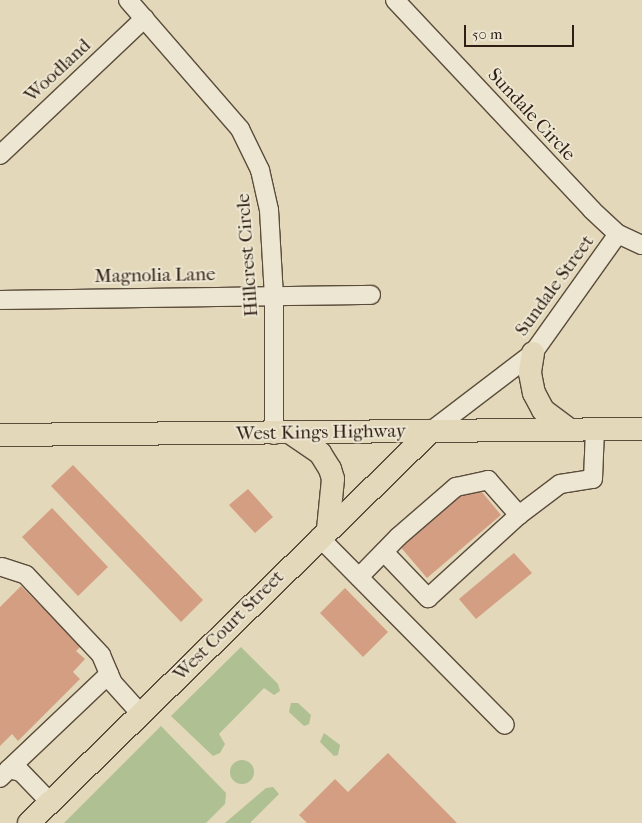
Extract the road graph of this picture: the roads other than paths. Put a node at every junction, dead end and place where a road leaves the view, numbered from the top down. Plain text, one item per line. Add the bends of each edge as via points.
1 (128, 0) edge
2 (395, 0) edge
3 (145, 18) junction
4 (0, 154) edge
5 (618, 234) junction
6 (642, 245) edge
7 (372, 295) dead end
8 (274, 296) junction
9 (0, 300) edge
10 (533, 353) junction
11 (568, 429) junction
12 (642, 429) edge
13 (596, 430) junction
14 (431, 431) junction
15 (0, 435) edge
16 (283, 435) junction
17 (520, 515) junction
18 (323, 533) junction
19 (384, 552) junction
20 (1, 567) edge
21 (359, 577) junction
22 (109, 674) junction
23 (140, 713) junction
24 (505, 725) dead end
25 (4, 773) edge
26 (50, 802) junction
27 (29, 823) edge

1 - 3 street, Hillcrest Circle
2 - 5 street, Sundale Circle
3 - 4 street, Woodland
3 - 8 street, Hillcrest Circle via 240,129 260,170 269,210
5 - 6 street, Sundale Street
5 - 10 street, Sundale Street
7 - 8 street, Magnolia Lane
8 - 9 street, Magnolia Lane
8 - 16 street, Hillcrest Circle
10 - 11 main road via 530,373 534,393 543,410
10 - 14 street, Sundale Street
11 - 13 main road, West Kings Highway
11 - 14 main road, West Kings Highway
12 - 13 main road, West Kings Highway
13 - 17 street via 593,479 560,484
14 - 16 main road, West Kings Highway
14 - 18 main road, West Court Street
15 - 16 main road, West Kings Highway
16 - 18 main road via 320,454 330,469 333,479
17 - 19 street via 488,480 456,487
17 - 19 street via 428,598
18 - 21 street
18 - 23 main road, West Court Street
19 - 21 street
20 - 22 street via 26,575 101,655
21 - 24 street
22 - 23 street
22 - 25 street
23 - 26 main road, West Court Street
25 - 26 street via 22,772
26 - 27 main road, West Court Street

